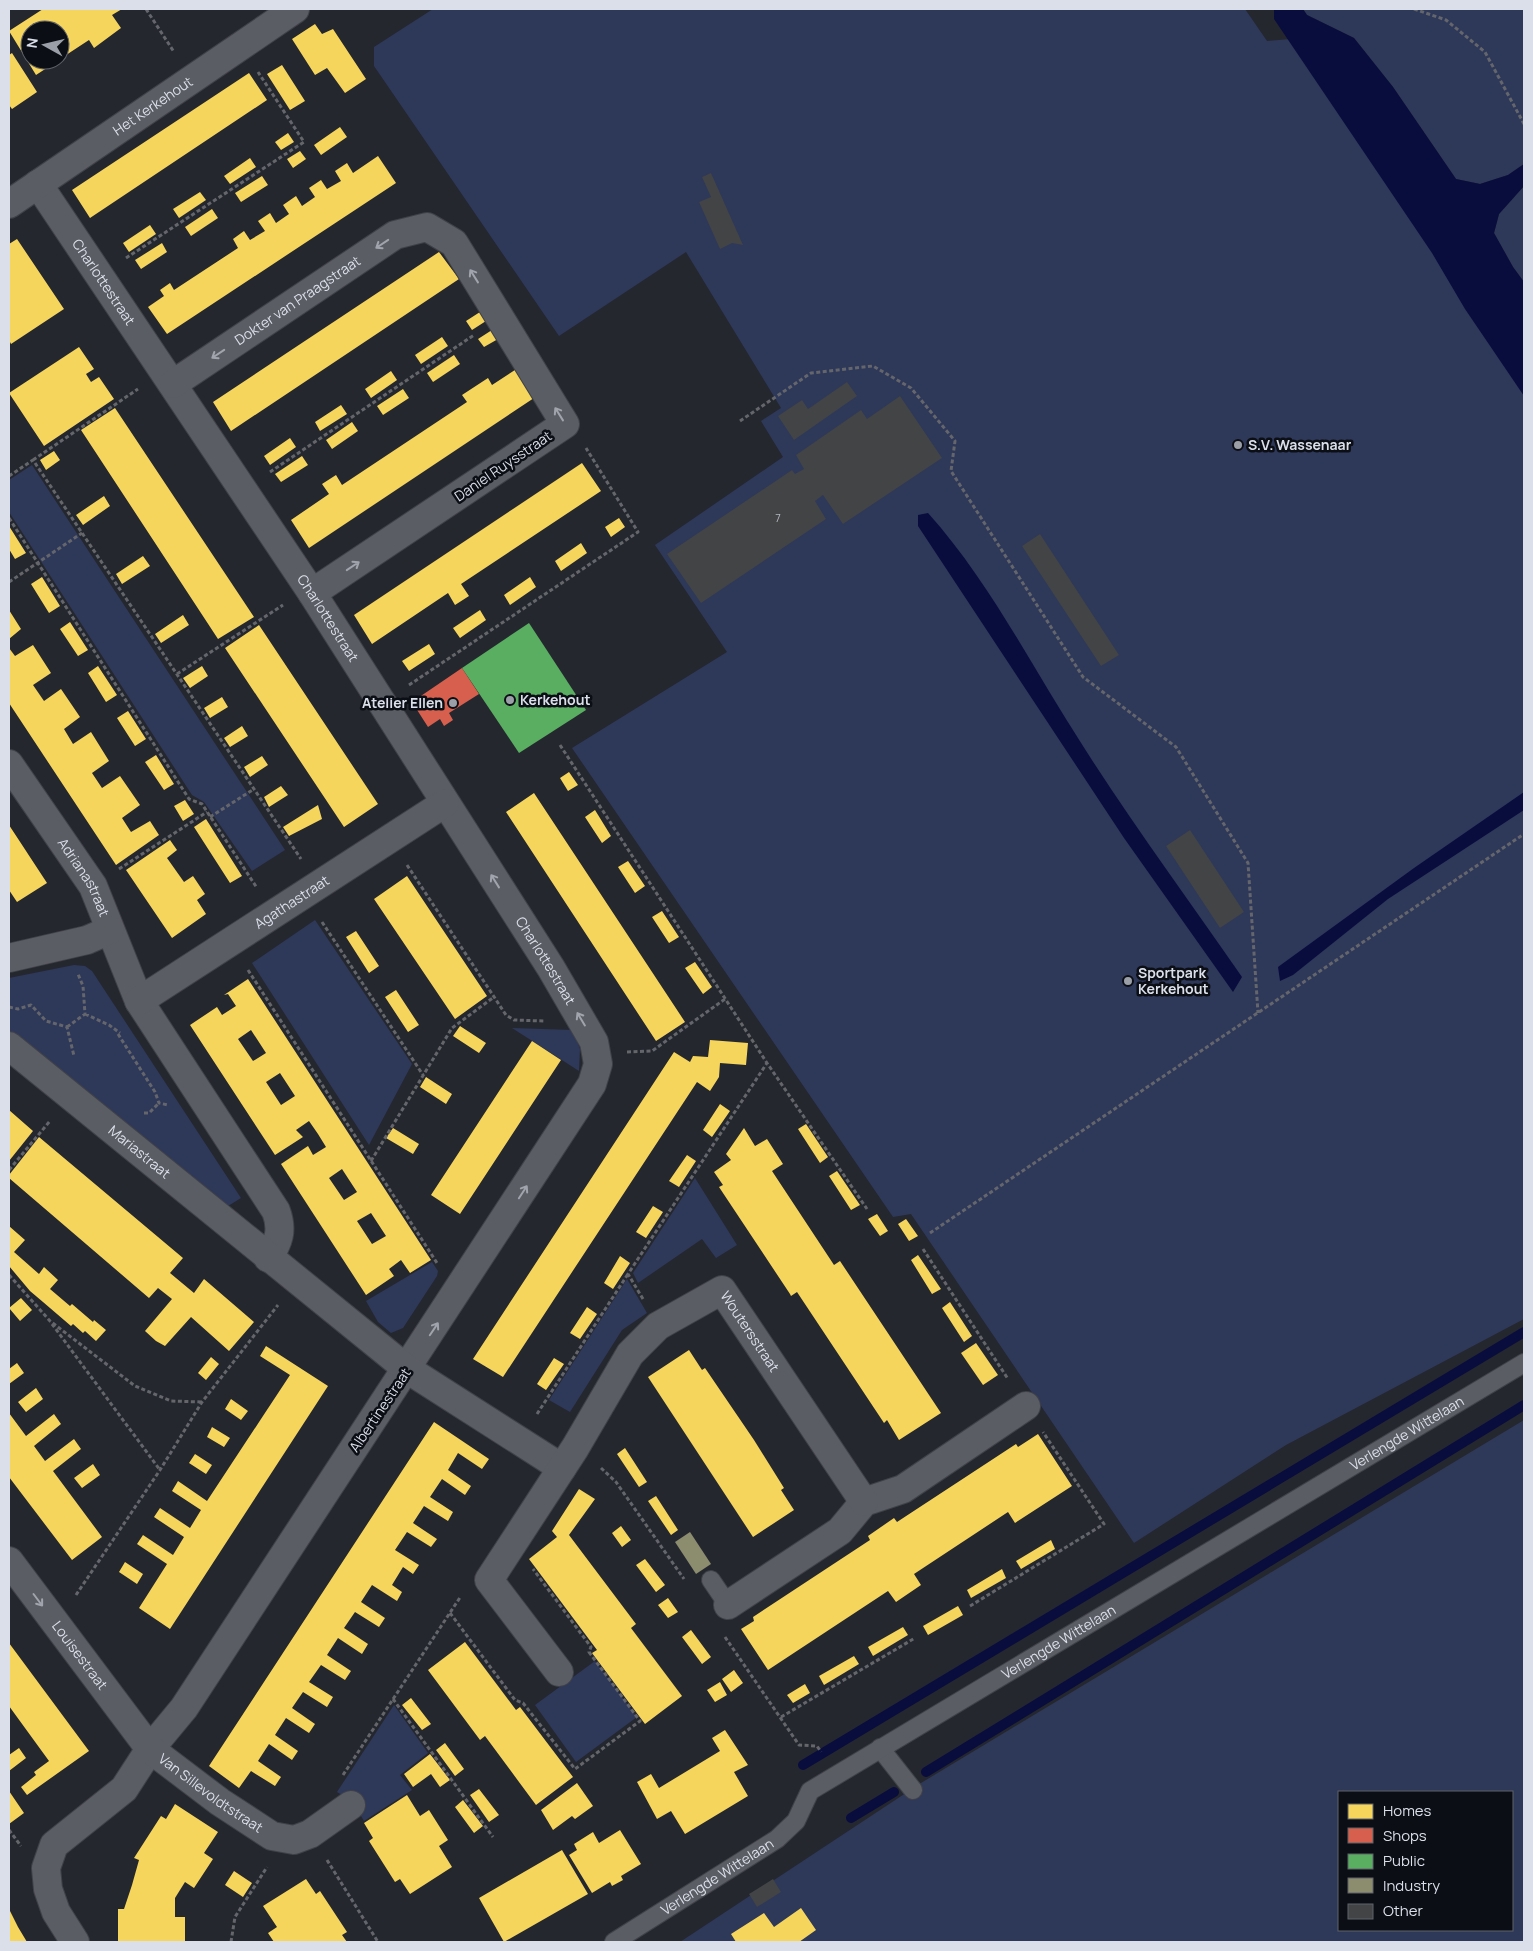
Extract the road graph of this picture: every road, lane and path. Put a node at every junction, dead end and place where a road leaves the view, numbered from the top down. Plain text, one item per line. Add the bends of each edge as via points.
1 (146, 9) edge
2 (295, 9) edge
3 (1414, 9) edge
4 (241, 46) junction
5 (192, 79) junction
6 (1524, 124) edge
7 (38, 184) junction
8 (9, 204) edge
9 (427, 228) joint
10 (100, 275) junction
11 (500, 318) junction
12 (169, 378) junction
13 (740, 421) dead end
14 (566, 424) junction
15 (33, 460) junction
16 (9, 476) edge
17 (243, 489) junction
18 (9, 518) edge
19 (82, 533) junction
20 (37, 562) junction
21 (9, 582) edge
22 (310, 591) junction
23 (177, 674) junction
24 (382, 703) junction
25 (560, 746) dead end
26 (9, 764) edge
27 (254, 789) junction
28 (445, 803) junction
29 (206, 812) junction
30 (210, 817) junction
31 (1524, 834) edge
32 (389, 838) junction
33 (93, 886) junction
34 (311, 889) junction
35 (274, 913) junction
36 (110, 930) junction
37 (230, 942) junction
38 (9, 958) edge
39 (494, 997) junction
40 (725, 999) junction
41 (139, 1001) junction
42 (1258, 1013) junction
43 (582, 1022) junction
44 (9, 1046) edge
45 (597, 1059) junction
46 (766, 1063) junction
47 (423, 1075) junction
48 (371, 1161) junction
49 (867, 1209) dead end
50 (930, 1233) dead end
51 (268, 1258) junction
52 (628, 1274) junction
53 (9, 1275) edge
54 (296, 1281) junction
55 (457, 1294) junction
56 (50, 1321) junction
57 (658, 1326) junction
58 (1524, 1363) edge
59 (407, 1369) junction
60 (202, 1402) junction
61 (1026, 1406) dead end
62 (520, 1441) junction
63 (568, 1458) junction
64 (160, 1470) junction
65 (864, 1502) junction
66 (9, 1561) edge
67 (489, 1580) junction
68 (685, 1580) dead end
69 (711, 1580) dead end
70 (728, 1605) joint
71 (56, 1624) junction
72 (723, 1634) dead end
73 (915, 1638) dead end
74 (559, 1672) dead end
75 (393, 1699) junction
76 (781, 1717) junction
77 (817, 1746) dead end
78 (880, 1748) junction
79 (150, 1749) junction
80 (913, 1790) dead end
81 (351, 1805) joint
82 (298, 1836) junction
83 (493, 1837) dead end
84 (75, 1942) edge
85 (231, 1942) edge
86 (378, 1942) edge
87 (614, 1942) edge

1 - 5 path
2 - 4 street, Het Kerkehout
3 - 6 path via 1446,20 1485,52
4 - 5 street, Het Kerkehout
4 - 10 path via 304,142
5 - 7 street, Het Kerkehout
7 - 8 street, Het Kerkehout
7 - 10 street, Charlottestraat
11 -> 9 street, Daniel Ruysstraat via 454,243
9 -> 12 street, Dokter van Praagstraat via 395,235
10 - 12 street, Charlottestraat
14 -> 11 street, Daniel Ruysstraat
11 - 17 path
12 - 15 path
12 - 17 street, Charlottestraat
13 - 42 path via 811,373 873,366 911,388 954,441 951,471 1082,677 1176,747 1248,863
22 -> 14 street, Daniel Ruysstraat
14 - 24 path via 587,449 638,532
15 - 16 path
15 - 19 path
17 - 22 street, Charlottestraat
18 - 20 path
19 - 20 path
19 - 23 path
20 - 21 path
20 - 29 path via 189,799 202,804
22 - 23 path
22 - 24 street, Charlottestraat
23 - 27 path
24 - 28 street, Charlottestraat
25 - 40 path
26 - 33 street, Adrianastraat
27 - 30 path
27 - 34 path
28 - 32 street, Agathastraat
43 -> 28 street, Charlottestraat
29 - 30 path
29 - 33 path
30 - 35 path
31 - 42 path
32 - 34 street, Agathastraat
32 - 39 path
33 - 36 street, Adrianastraat
34 - 35 street, Agathastraat
34 - 47 path
35 - 37 street, Agathastraat
36 - 38 street via 87,940
36 - 41 street, Adrianastraat
37 - 41 street, Agathastraat
37 - 48 path
39 - 43 path via 506,1015 514,1020
39 - 47 path via 452,1028
40 - 45 path via 652,1051
40 - 46 path
41 - 51 street via 276,1211 279,1238
42 - 50 path
43 - 45 street, Charlottestraat via 594,1042
44 - 51 street, Mariastraat
55 -> 45 street, Albertinestraat via 592,1084
46 - 49 path
46 - 52 path
47 - 48 path
48 - 55 path
51 - 54 street, Mariastraat
52 - 57 path
52 - 62 path
53 - 56 path
54 - 59 street, Mariastraat
54 - 60 path
59 -> 55 street, Albertinestraat
56 - 60 path via 135,1386 171,1401
56 - 64 path
57 - 63 street, Woutersstraat via 630,1354
57 - 65 street, Woutersstraat via 722,1290
58 - 78 lane, Verlengde Wittelaan
59 - 62 street
59 - 79 street, Albertinestraat via 184,1708
60 - 64 path
61 - 65 street via 903,1489
62 - 63 street
63 - 67 street, Woutersstraat
63 - 68 path via 616,1482
64 - 71 path
65 - 70 street via 840,1531
66 -> 71 street, Louisestraat
67 - 74 street
67 - 75 path via 476,1572
69 - 70 lane
71 - 79 street, Louisestraat
72 - 76 path
73 - 76 path
75 - 81 path via 332,1793
75 - 83 path
76 - 77 path via 799,1745
78 - 80 lane
78 - 87 lane, Verlengde Wittelaan via 810,1791 796,1821 777,1839
79 - 82 street, Van Sillevoldtstraat via 220,1802 272,1836
79 - 84 street, Albertinestraat via 124,1789 54,1845 46,1868 48,1889 56,1912
81 - 82 street
82 - 85 path via 235,1917
82 - 86 path

